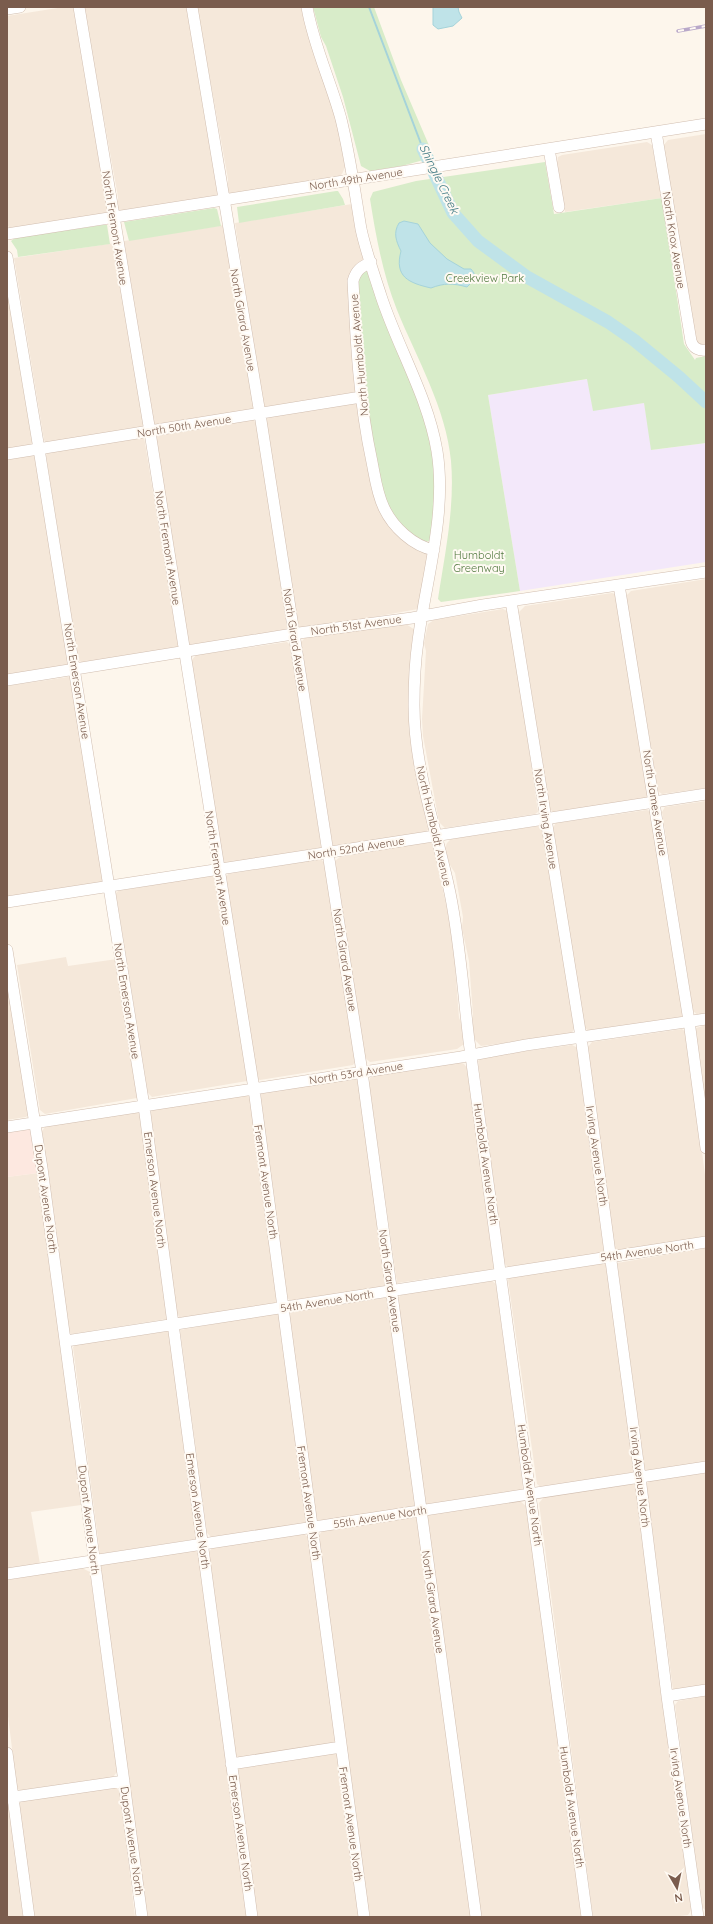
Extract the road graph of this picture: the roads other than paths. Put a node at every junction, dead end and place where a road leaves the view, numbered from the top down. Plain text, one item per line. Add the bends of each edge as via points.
1 (20, 7) edge
2 (79, 7) edge
3 (192, 7) edge
4 (307, 7) edge
5 (7, 9) edge
6 (706, 124) edge
7 (656, 132) junction
8 (549, 149) junction
9 (353, 180) junction
10 (225, 201) junction
11 (559, 207) dead end
12 (113, 218) junction
13 (7, 234) edge
14 (7, 257) edge
15 (371, 262) junction
16 (706, 350) edge
17 (361, 397) junction
18 (260, 414) junction
19 (150, 431) junction
20 (40, 449) junction
21 (7, 454) edge
22 (434, 550) junction
23 (706, 572) edge
24 (619, 585) junction
25 (512, 601) junction
26 (423, 616) junction
27 (294, 634) junction
28 (184, 652) junction
29 (75, 670) junction
30 (7, 680) edge
31 (706, 794) edge
32 (655, 802) junction
33 (546, 818) junction
34 (436, 835) junction
35 (328, 852) junction
36 (219, 869) junction
37 (109, 887) junction
38 (7, 902) edge
39 (7, 950) edge
40 (706, 1019) edge
41 (689, 1021) junction
42 (581, 1037) junction
43 (471, 1054) junction
44 (362, 1072) junction
45 (254, 1089) junction
46 (144, 1106) junction
47 (35, 1123) junction
48 (7, 1127) edge
49 (706, 1148) edge
50 (706, 1242) edge
51 (611, 1256) junction
52 (501, 1273) junction
53 (391, 1291) junction
54 (283, 1307) junction
55 (173, 1324) junction
56 (66, 1341) junction
57 (706, 1467) edge
58 (640, 1477) junction
59 (531, 1493) junction
60 (421, 1511) junction
61 (312, 1528) junction
62 (202, 1544) junction
63 (94, 1561) junction
64 (7, 1574) edge
65 (706, 1690) edge
66 (667, 1696) junction
67 (341, 1747) junction
68 (7, 1753) edge
69 (231, 1764) junction
70 (124, 1781) junction
71 (10, 1798) edge
72 (29, 1917) edge
73 (142, 1917) edge
74 (252, 1917) edge
75 (364, 1917) edge
76 (476, 1917) edge
77 (587, 1917) edge
78 (698, 1917) edge
79 (703, 1917) edge
80 (706, 1917) edge

1 - 5 street
2 - 12 street, North Fremont Avenue
3 - 10 street, North Girard Avenue
4 - 9 street, North Humboldt Avenue via 340,119
6 - 7 street, North 49th Avenue
7 - 8 street, North 49th Avenue
7 - 16 street, North Knox Avenue via 691,341 698,349
8 - 9 street, North 49th Avenue
8 - 11 street
9 - 10 street, North 49th Avenue
9 - 15 street, North Humboldt Avenue via 362,232
10 - 12 street, North 49th Avenue
10 - 18 street, North Girard Avenue
12 - 13 street, North 49th Avenue
12 - 19 street, North Fremont Avenue
14 - 20 street, North Emerson Avenue
15 - 17 street, North Humboldt Avenue via 356,272 353,281
15 - 22 street, North Humboldt Avenue via 397,340 432,428 439,476
17 - 18 street, North 50th Avenue
17 - 22 street, North Humboldt Avenue via 379,496 385,510 395,525 409,538 424,548
18 - 19 street, North 50th Avenue
18 - 27 street, North Girard Avenue
19 - 20 street, North 50th Avenue
19 - 28 street, North Fremont Avenue
20 - 21 street, North 50th Avenue
20 - 29 street, North Emerson Avenue
22 - 26 street, North Humboldt Avenue
23 - 24 street, North 51st Avenue
24 - 25 street, North 51st Avenue
24 - 32 street, North James Avenue
25 - 26 street, North 51st Avenue
25 - 33 street, North Irving Avenue
26 - 27 street, North 51st Avenue
26 - 34 street, North Humboldt Avenue via 418,640 414,707 416,741
27 - 28 street, North 51st Avenue
27 - 35 street, North Girard Avenue
28 - 29 street, North 51st Avenue
28 - 36 street, North Fremont Avenue
29 - 30 street, North 51st Avenue
29 - 37 street, North Emerson Avenue
31 - 32 street, North 52nd Avenue
32 - 33 street, North 52nd Avenue
32 - 41 street, North James Avenue
33 - 34 street, North 52nd Avenue
33 - 42 street, North Irving Avenue
34 - 35 street, North 52nd Avenue
34 - 43 street, North Humboldt Avenue via 458,941
35 - 36 street, North 52nd Avenue
35 - 44 street, North Girard Avenue
36 - 37 street, North 52nd Avenue
36 - 45 street, North Fremont Avenue
37 - 38 street, North 52nd Avenue
37 - 46 street, North Emerson Avenue
39 - 47 street, Dupont Avenue North
40 - 41 street, North 53rd Avenue
41 - 42 street, North 53rd Avenue
41 - 49 street, North James Avenue
42 - 43 street, North 53rd Avenue
42 - 51 street, Irving Avenue North
43 - 44 street, North 53rd Avenue
43 - 52 street, Humboldt Avenue North
44 - 45 street, North 53rd Avenue
44 - 53 street, North Girard Avenue
45 - 46 street, North 53rd Avenue
45 - 54 street, Fremont Avenue North
46 - 47 street, North 53rd Avenue
46 - 55 street, Emerson Avenue North
47 - 48 street, North 53rd Avenue
47 - 56 street, Dupont Avenue North
50 - 51 street, 54th Avenue North
51 - 52 street, 54th Avenue North
51 - 58 street, Irving Avenue North
52 - 53 street, 54th Avenue North
52 - 59 street, Humboldt Avenue North
53 - 54 street, 54th Avenue North
53 - 60 street, North Girard Avenue
54 - 55 street, 54th Avenue North
54 - 61 street, Fremont Avenue North
55 - 56 street, 54th Avenue North
55 - 62 street, Emerson Avenue North
56 - 63 street, Dupont Avenue North
57 - 58 street, 55th Avenue North
58 - 59 street, 55th Avenue North
58 - 66 street, Irving Avenue North
59 - 60 street, 55th Avenue North
59 - 77 street, Humboldt Avenue North
60 - 61 street, 55th Avenue North
60 - 76 street, North Girard Avenue
61 - 62 street, 55th Avenue North
61 - 67 street, Fremont Avenue North
62 - 63 street, 55th Avenue North
62 - 69 street, Emerson Avenue North
63 - 64 street, 55th Avenue North
63 - 70 street, Dupont Avenue North
65 - 66 street
66 - 78 street, Irving Avenue North
67 - 69 street
67 - 75 street, Fremont Avenue North
68 - 71 street
69 - 74 street, Emerson Avenue North
70 - 71 street
70 - 73 street, Dupont Avenue North
71 - 72 street
79 - 80 street

